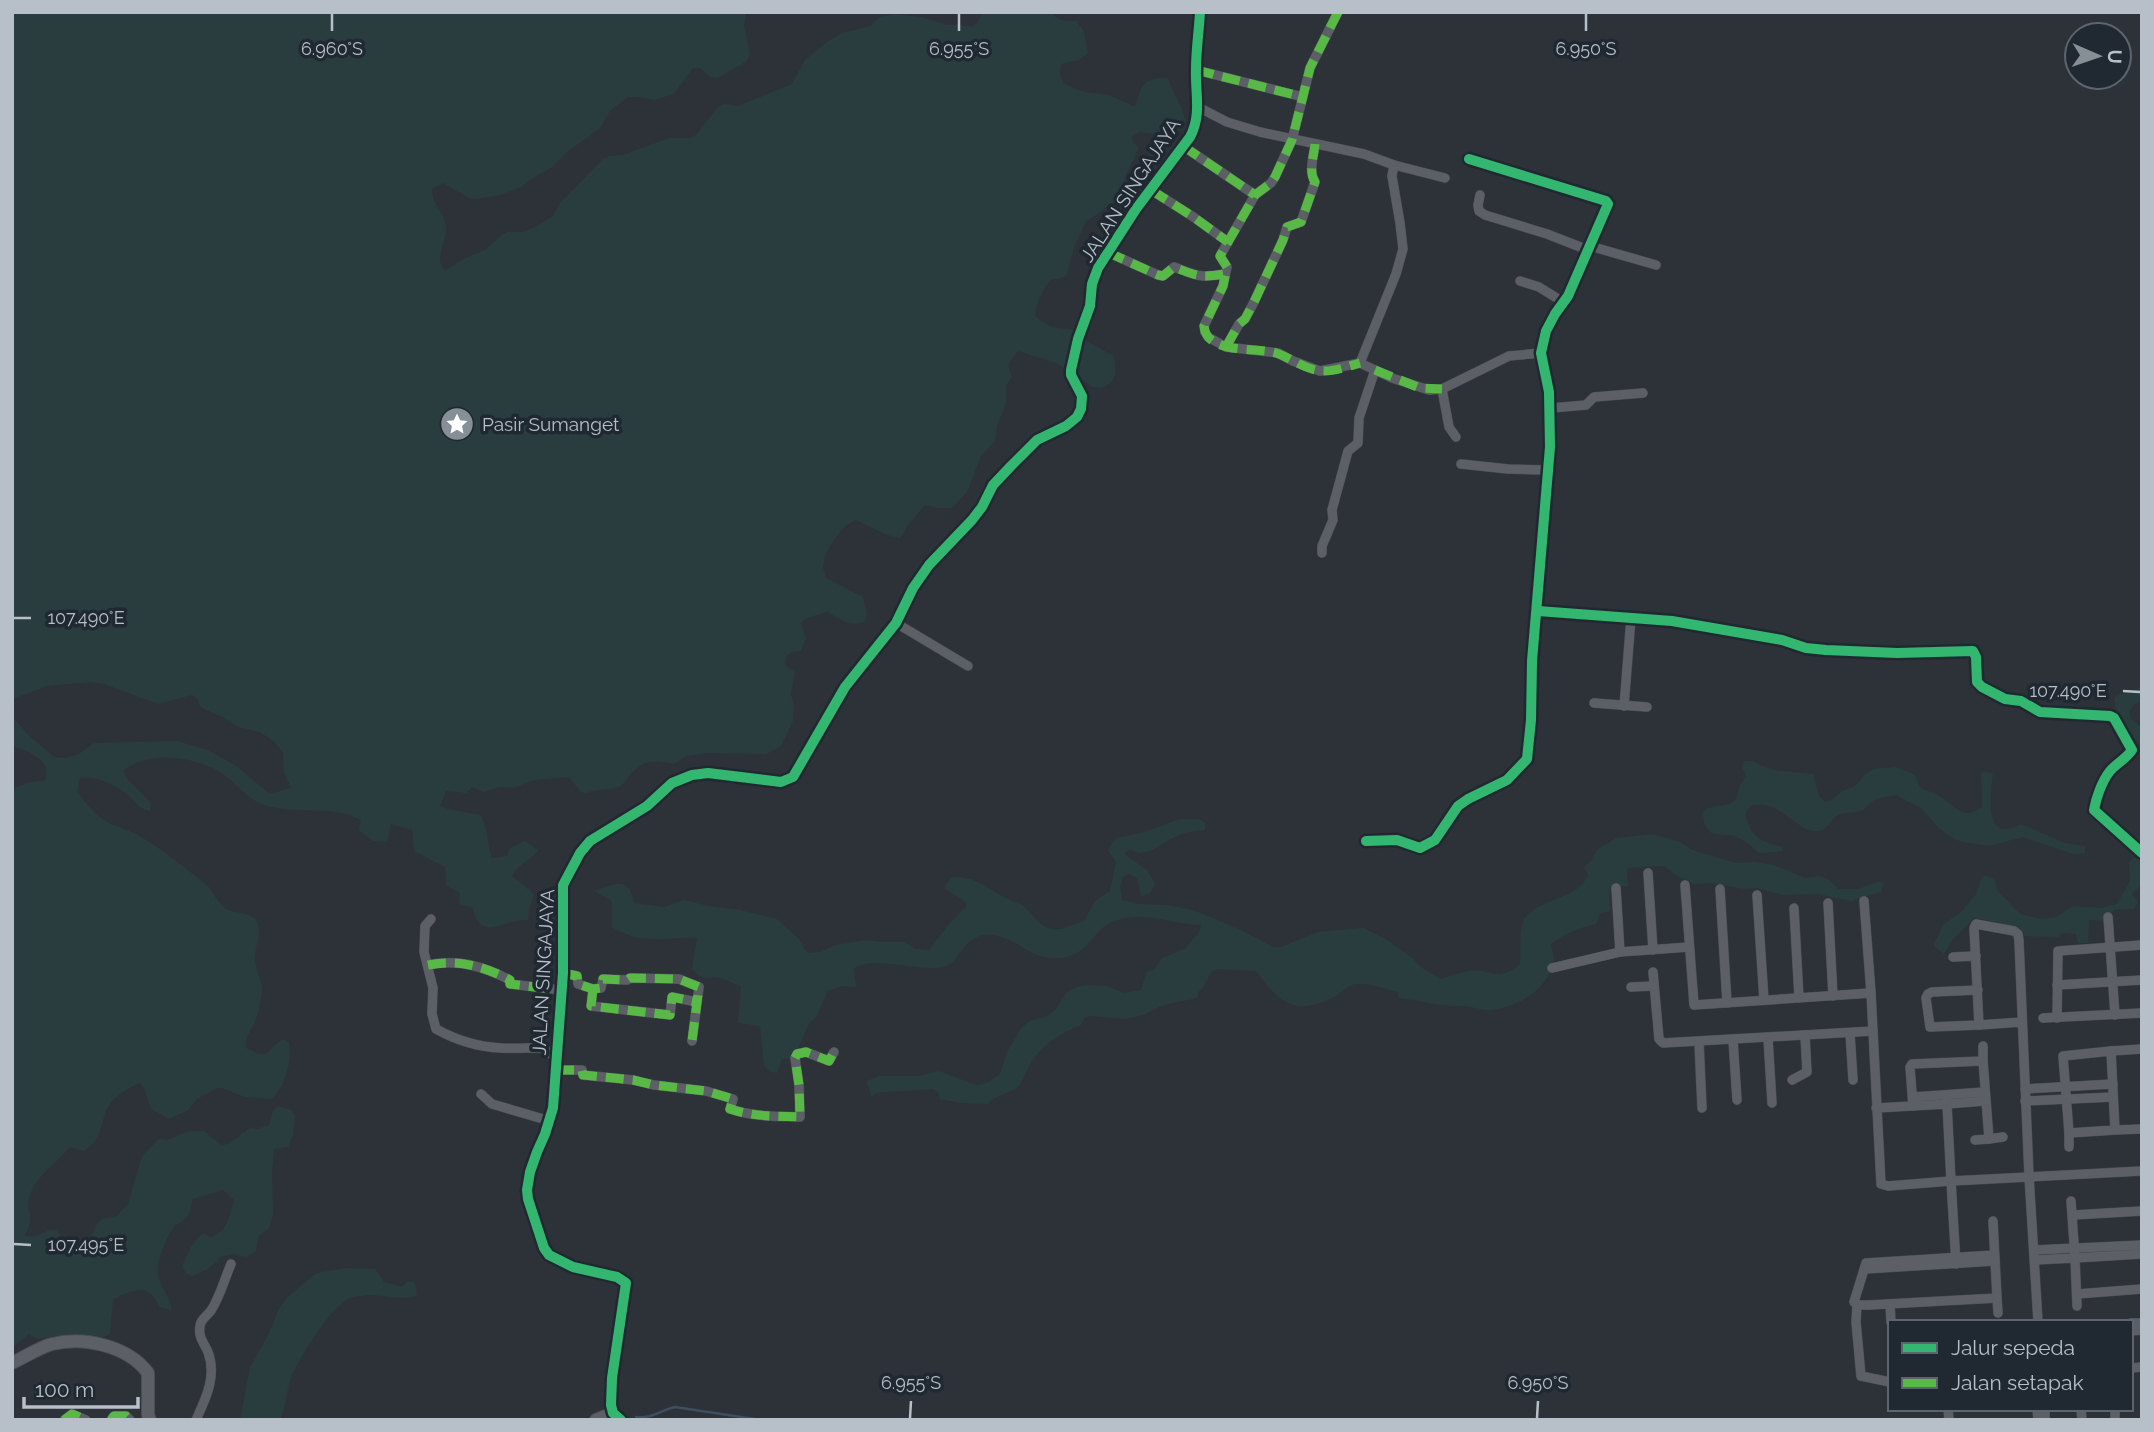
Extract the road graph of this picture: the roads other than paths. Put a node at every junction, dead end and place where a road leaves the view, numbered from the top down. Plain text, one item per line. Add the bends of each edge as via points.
1 (1199, 12) edge
2 (1338, 12) edge
3 (1196, 70) junction
4 (1303, 97) junction
5 (1198, 107) junction
6 (1292, 140) junction
7 (1315, 144) junction
8 (1183, 146) junction
9 (1469, 159) dead end
10 (1394, 164) junction
11 (1446, 178) dead end
12 (1151, 190) junction
13 (1255, 195) junction
14 (1480, 195) dead end
15 (1228, 242) junction
16 (1589, 248) junction
17 (1108, 252) junction
18 (1656, 265) dead end
19 (1225, 274) junction
20 (1520, 281) dead end
21 (1563, 302) junction
22 (1226, 347) junction
23 (1541, 353) junction
24 (1360, 363) junction
25 (1375, 370) junction
26 (1442, 389) junction
27 (1643, 393) dead end
28 (1551, 408) junction
29 (1456, 437) dead end
30 (1461, 464) dead end
31 (1547, 470) junction
32 (1322, 553) dead end
33 (1538, 611) junction
34 (1631, 618) junction
35 (896, 623) junction
36 (968, 666) dead end
37 (1594, 703) dead end
38 (1625, 706) junction
39 (1647, 707) dead end
40 (1366, 841) dead end
41 (2142, 853) edge
42 (1648, 873) dead end
43 (1685, 885) dead end
44 (1616, 888) dead end
45 (1720, 889) dead end
46 (1757, 895) dead end
47 (1864, 901) dead end
48 (1828, 903) dead end
49 (1794, 908) dead end
50 (2108, 917) dead end
51 (431, 919) dead end
52 (2142, 945) edge
53 (1689, 947) junction
54 (2109, 947) junction
55 (1653, 950) junction
56 (1620, 952) junction
57 (1976, 956) junction
58 (1953, 957) dead end
59 (428, 965) junction
60 (1552, 968) dead end
61 (1653, 972) dead end
62 (563, 973) junction
63 (2142, 980) edge
64 (2111, 981) junction
65 (2057, 985) junction
66 (1654, 986) junction
67 (1631, 987) dead end
68 (593, 989) junction
69 (561, 990) junction
70 (1978, 990) junction
71 (1871, 993) junction
72 (1833, 996) junction
73 (1799, 998) junction
74 (1764, 1000) junction
75 (697, 1002) junction
76 (1727, 1003) junction
77 (2142, 1013) edge
78 (2115, 1015) junction
79 (2043, 1018) dead end
80 (2057, 1018) junction
81 (2022, 1022) junction
82 (1979, 1025) junction
83 (1872, 1031) junction
84 (1850, 1033) junction
85 (1805, 1036) junction
86 (1768, 1038) junction
87 (1733, 1040) junction
88 (692, 1041) dead end
89 (1699, 1042) junction
90 (1983, 1046) dead end
91 (2142, 1049) edge
92 (2111, 1051) junction
93 (834, 1052) dead end
94 (1983, 1061) junction
95 (557, 1065) junction
96 (1793, 1080) dead end
97 (1853, 1080) dead end
98 (2113, 1084) junction
99 (2065, 1087) junction
100 (2025, 1089) junction
101 (481, 1094) dead end
102 (1985, 1097) junction
103 (2113, 1097) junction
104 (2066, 1099) junction
105 (1737, 1100) dead end
106 (1946, 1100) junction
107 (2025, 1101) junction
108 (1913, 1102) junction
109 (1772, 1103) dead end
110 (1702, 1108) dead end
111 (1876, 1108) junction
112 (550, 1121) junction
113 (2142, 1129) edge
114 (2115, 1130) junction
115 (2069, 1133) junction
116 (2003, 1137) dead end
117 (1989, 1139) junction
118 (1975, 1140) dead end
119 (2069, 1147) dead end
120 (2142, 1171) edge
121 (2028, 1177) junction
122 (1951, 1181) junction
123 (2071, 1201) dead end
124 (2142, 1211) edge
125 (2073, 1215) junction
126 (1993, 1222) dead end
127 (2142, 1245) edge
128 (2075, 1253) junction
129 (2142, 1254) edge
130 (2035, 1255) junction
131 (1995, 1258) junction
132 (1956, 1261) junction
133 (231, 1264) dead end
134 (2142, 1289) edge
135 (2077, 1294) junction
136 (1997, 1298) junction
137 (1890, 1304) junction
138 (1857, 1305) junction
139 (2077, 1306) dead end
140 (1998, 1313) dead end
141 (1891, 1320) edge
142 (2038, 1320) edge
143 (12, 1363) edge
144 (1888, 1382) edge
145 (617, 1416) edge
146 (64, 1420) edge
147 (86, 1420) edge
148 (111, 1420) edge
149 (130, 1420) edge
150 (150, 1420) edge
151 (196, 1420) edge
152 (596, 1420) edge

1 - 3 street, JALAN SINGAJAYA
2 - 4 street via 1310,68
3 - 4 street
3 - 5 street, JALAN SINGAJAYA
4 - 6 street
5 - 6 street via 1227,122
5 - 8 street, JALAN SINGAJAYA via 1193,131
6 - 7 street
6 - 13 street via 1271,183
7 - 10 street
7 - 22 street via 1315,182 1301,222 1287,227 1254,302
8 - 12 street, JALAN SINGAJAYA
8 - 13 street
9 - 16 street via 1607,202
10 - 11 street
10 - 24 street via 1403,249
12 - 15 street
12 - 17 street, JALAN SINGAJAYA
13 - 15 street
14 - 16 street via 1479,211 1486,215
15 - 19 street via 1220,258 1227,265
16 - 18 street
16 - 21 street
17 - 19 street via 1163,276 1174,267 1205,278
17 - 35 street, JALAN SINGAJAYA via 1094,275 1071,370 1082,396 1082,410 1066,426 1037,439 993,485 972,520 923,573
19 - 22 street via 1204,326 1208,337
20 - 21 street
21 - 23 street via 1546,331
22 - 24 street via 1278,353 1320,371
23 - 26 street via 1509,356
23 - 28 street
24 - 25 street
25 - 26 street via 1420,388
25 - 32 street via 1359,418 1357,443 1348,450
26 - 29 street via 1449,427
27 - 28 street via 1594,397 1586,405
28 - 31 street
30 - 31 street
31 - 33 street
33 - 34 street
33 - 40 street via 1531,720 1523,765 1507,780 1458,806 1432,843 1420,848 1397,840
34 - 38 street
34 - 41 street via 1672,621 1826,650 1973,651 1977,682 2005,699 2021,701 2040,712 2114,718 2132,750 2110,771 2093,809
35 - 36 street
35 - 62 street, JALAN SINGAJAYA via 845,687 793,777 781,782 692,775 672,783 647,806 590,841 562,891
37 - 38 street
38 - 39 street
42 - 55 street
43 - 53 street
44 - 56 street
45 - 76 street
46 - 74 street
47 - 71 street
48 - 72 street
49 - 73 street
50 - 54 street
51 - 59 street via 425,926
52 - 54 street
53 - 55 street
53 - 76 street via 1694,1005
54 - 64 street
54 - 65 street via 2058,951
55 - 56 street
56 - 60 street
57 - 58 street
57 - 70 street
57 - 81 street via 1976,924 2017,932
59 - 69 street via 478,965 510,984
59 - 95 street via 436,1029 470,1043 546,1049
61 - 66 street
62 - 68 street via 577,976 578,984
62 - 69 street, JALAN SINGAJAYA
63 - 64 street
64 - 65 street
64 - 78 street
65 - 80 street
66 - 67 street
66 - 89 street via 1660,1042
68 - 75 street via 601,988 603,979 679,979 699,987
68 - 75 street via 591,1006 670,1015 672,997
69 - 95 street, JALAN SINGAJAYA
70 - 82 street
70 - 82 street via 1932,992 1926,998 1930,1027
71 - 72 street
71 - 83 street
72 - 73 street
73 - 74 street
74 - 76 street
75 - 88 street
77 - 78 street
78 - 80 street
79 - 80 street
81 - 82 street
81 - 100 street
83 - 84 street
83 - 111 street
84 - 85 street
84 - 97 street
85 - 86 street
85 - 96 street via 1807,1072
86 - 87 street
86 - 109 street
87 - 89 street
87 - 105 street
89 - 110 street
90 - 94 street
91 - 92 street
92 - 98 street
92 - 99 street via 2063,1056
93 - 95 street via 829,1061 806,1052 797,1054 800,1117 750,1116 730,1109 733,1099 716,1093 583,1075 582,1070
94 - 102 street
94 - 108 street via 1912,1064
95 - 112 street, JALAN SINGAJAYA
98 - 99 street
98 - 103 street
99 - 100 street
99 - 104 street
100 - 107 street
101 - 112 street via 492,1104
102 - 106 street
102 - 117 street
103 - 104 street
103 - 114 street
104 - 107 street
104 - 115 street
106 - 108 street
106 - 122 street
107 - 121 street
108 - 111 street
111 - 122 street via 1881,1184
112 - 145 street, JALAN SINGAJAYA via 527,1190 544,1248 573,1267 626,1283 610,1390
113 - 114 street
114 - 115 street
115 - 119 street
116 - 117 street
117 - 118 street
120 - 121 street
121 - 122 street
121 - 130 street
122 - 132 street
123 - 125 street
124 - 125 street
125 - 128 street
126 - 131 street
127 - 128 street
128 - 129 street
128 - 130 street
128 - 135 street
130 - 142 street
131 - 132 street
131 - 136 street
132 - 138 street via 1866,1263 1854,1301
133 - 151 street via 201,1322 199,1331 211,1375
134 - 135 street
135 - 139 street
136 - 137 street
136 - 140 street
137 - 138 street
137 - 141 street
138 - 144 street via 1861,1376
143 - 150 street via 54,1344 116,1348 148,1373
145 - 152 street
146 - 147 street via 72,1414
148 - 149 street via 116,1416

